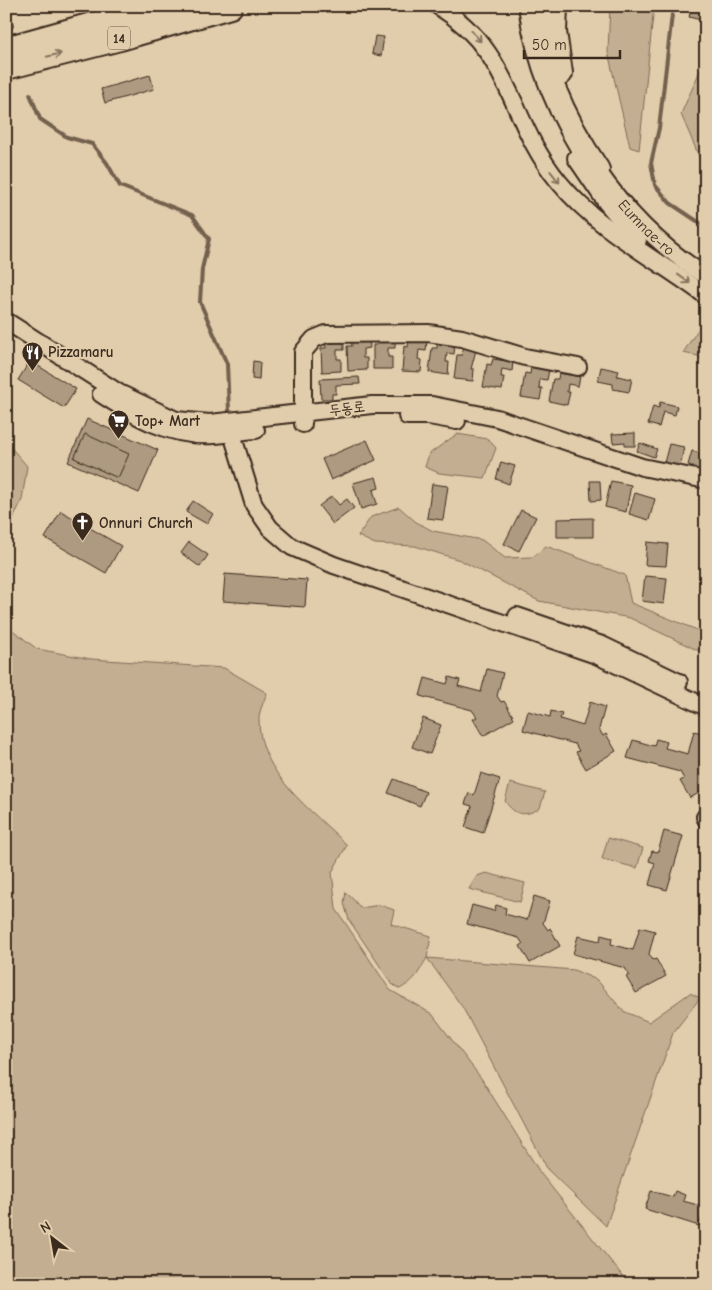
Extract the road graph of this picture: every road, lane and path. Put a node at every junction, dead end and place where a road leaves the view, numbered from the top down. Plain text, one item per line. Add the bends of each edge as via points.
1 (160, 6) edge
2 (230, 6) edge
3 (438, 6) edge
4 (522, 6) edge
5 (531, 6) edge
6 (554, 6) edge
7 (6, 49) edge
8 (6, 67) edge
9 (597, 170) junction
10 (661, 263) junction
11 (706, 276) edge
12 (706, 296) edge
13 (6, 320) edge
14 (6, 334) edge
15 (578, 367) dead end
16 (303, 418) junction
17 (235, 427) junction
18 (706, 480) edge
19 (706, 487) edge
20 (706, 695) edge
21 (706, 707) edge

1 - 7 highway, 14
8 -> 2 highway, 14
3 -> 10 street via 471,31 495,61 529,137 559,182 590,214
4 - 10 street via 536,74 570,148 611,209
5 - 9 highway via 540,54 555,94 579,143
6 - 9 highway via 554,41 564,89 575,127
9 - 11 street, Eumnae-ro via 640,224 664,248
10 -> 12 street, Eumnae-ro
13 - 17 street, 두동로 via 151,410 186,422
14 - 17 street, 두동로 via 143,420 171,432 213,436
15 - 16 street via 525,357 462,338 386,332 326,334 314,338 303,352
16 - 17 street, 두동로
16 - 18 street, 두동로 via 372,405 432,405 497,418 642,467
16 - 19 street, 두동로 via 429,416 447,419 492,427 634,473
17 - 20 street via 263,499 273,518 287,533 355,562 602,645
17 - 21 street via 254,505 270,528 292,547 334,565 596,655

